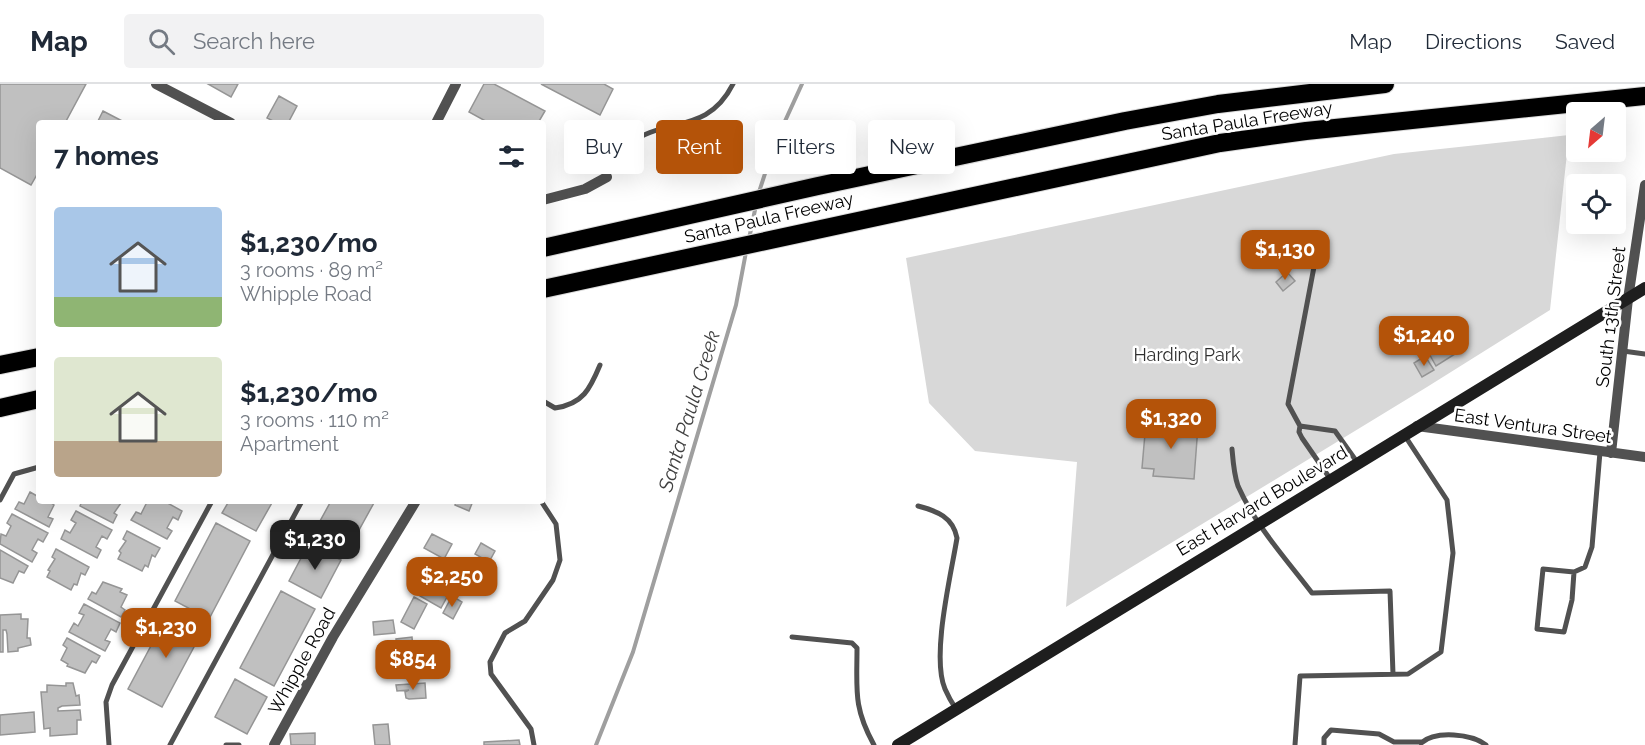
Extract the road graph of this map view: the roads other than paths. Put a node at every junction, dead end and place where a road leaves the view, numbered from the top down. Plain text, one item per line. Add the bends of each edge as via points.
1 (156, 84) edge
2 (456, 84) edge
3 (733, 84) edge
4 (1384, 84) edge
5 (1645, 96) edge
6 (225, 120) edge
7 (438, 120) edge
8 (607, 177) joint
9 (1645, 184) edge
10 (546, 199) edge
11 (546, 247) edge
12 (1317, 251) dead end
13 (546, 288) edge
14 (1645, 288) edge
15 (1628, 299) junction
16 (1623, 351) junction
17 (1645, 354) edge
18 (36, 358) edge
19 (0, 365) edge
20 (600, 365) dead end
21 (36, 400) edge
22 (546, 403) edge
23 (0, 408) edge
24 (1300, 426) junction
25 (1417, 426) junction
26 (1404, 434) junction
27 (1232, 449) dead end
28 (1606, 453) junction
29 (1645, 458) edge
30 (1358, 464) junction
31 (36, 468) edge
32 (1331, 480) junction
33 (0, 500) edge
34 (210, 504) edge
35 (300, 504) edge
36 (414, 504) edge
37 (543, 504) edge
38 (918, 506) dead end
39 (1260, 524) junction
40 (1574, 572) junction
41 (792, 637) dead end
42 (1393, 674) junction
43 (956, 709) junction
44 (172, 743) edge
45 (1394, 743) edge
46 (1421, 743) edge
47 (109, 745) edge
48 (181, 745) edge
49 (226, 745) edge
50 (239, 745) edge
51 (274, 745) edge
52 (534, 745) edge
53 (874, 745) edge
54 (898, 745) edge
55 (1295, 745) edge
56 (1324, 745) edge
57 (1486, 745) edge

1 - 6 street
2 - 7 street
3 - 8 lane via 712,112 627,146
4 - 11 highway, Santa Paula Freeway via 1218,104 1125,121
5 - 13 highway, Santa Paula Freeway via 1220,143
8 - 10 street via 585,189
9 - 15 street, South 13th Street
12 - 24 lane via 1288,404
14 - 15 main road, East Harvard Boulevard
15 - 16 street, South 13th Street
15 - 25 main road, East Harvard Boulevard
16 - 17 lane
16 - 28 street, South 13th Street
18 - 19 highway
20 - 22 lane via 588,393 580,400 555,408
21 - 23 highway
24 - 30 lane via 1335,431
24 - 32 lane via 1302,438
25 - 26 main road, East Harvard Boulevard
25 - 28 street, East Ventura Street
26 - 30 main road, East Harvard Boulevard
26 - 42 lane via 1447,500 1453,553 1441,652 1408,674
27 - 39 lane via 1237,484
28 - 29 street, East Ventura Street
28 - 40 lane via 1592,547 1585,567
30 - 32 main road, East Harvard Boulevard
31 - 33 lane via 14,474
32 - 39 main road, East Harvard Boulevard
34 - 47 lane via 112,685 106,702
35 - 44 lane
36 - 51 street, Whipple Road via 333,637
37 - 52 lane via 556,524 560,560 553,580 525,621 505,633 490,662 491,674 531,729
38 - 43 lane via 947,518 957,538 940,650 944,688
39 - 42 lane via 1312,593 1390,591
39 - 43 main road, East Harvard Boulevard
40 - 40 lane via 1564,632 1536,629 1543,569
41 - 53 lane via 852,643 857,648 858,710
42 - 55 lane via 1300,676
43 - 54 main road, East Harvard Boulevard
44 - 48 lane
45 - 46 lane
45 - 56 lane via 1378,734 1331,730
46 - 57 lane via 1432,735 1472,737
49 - 50 lane

